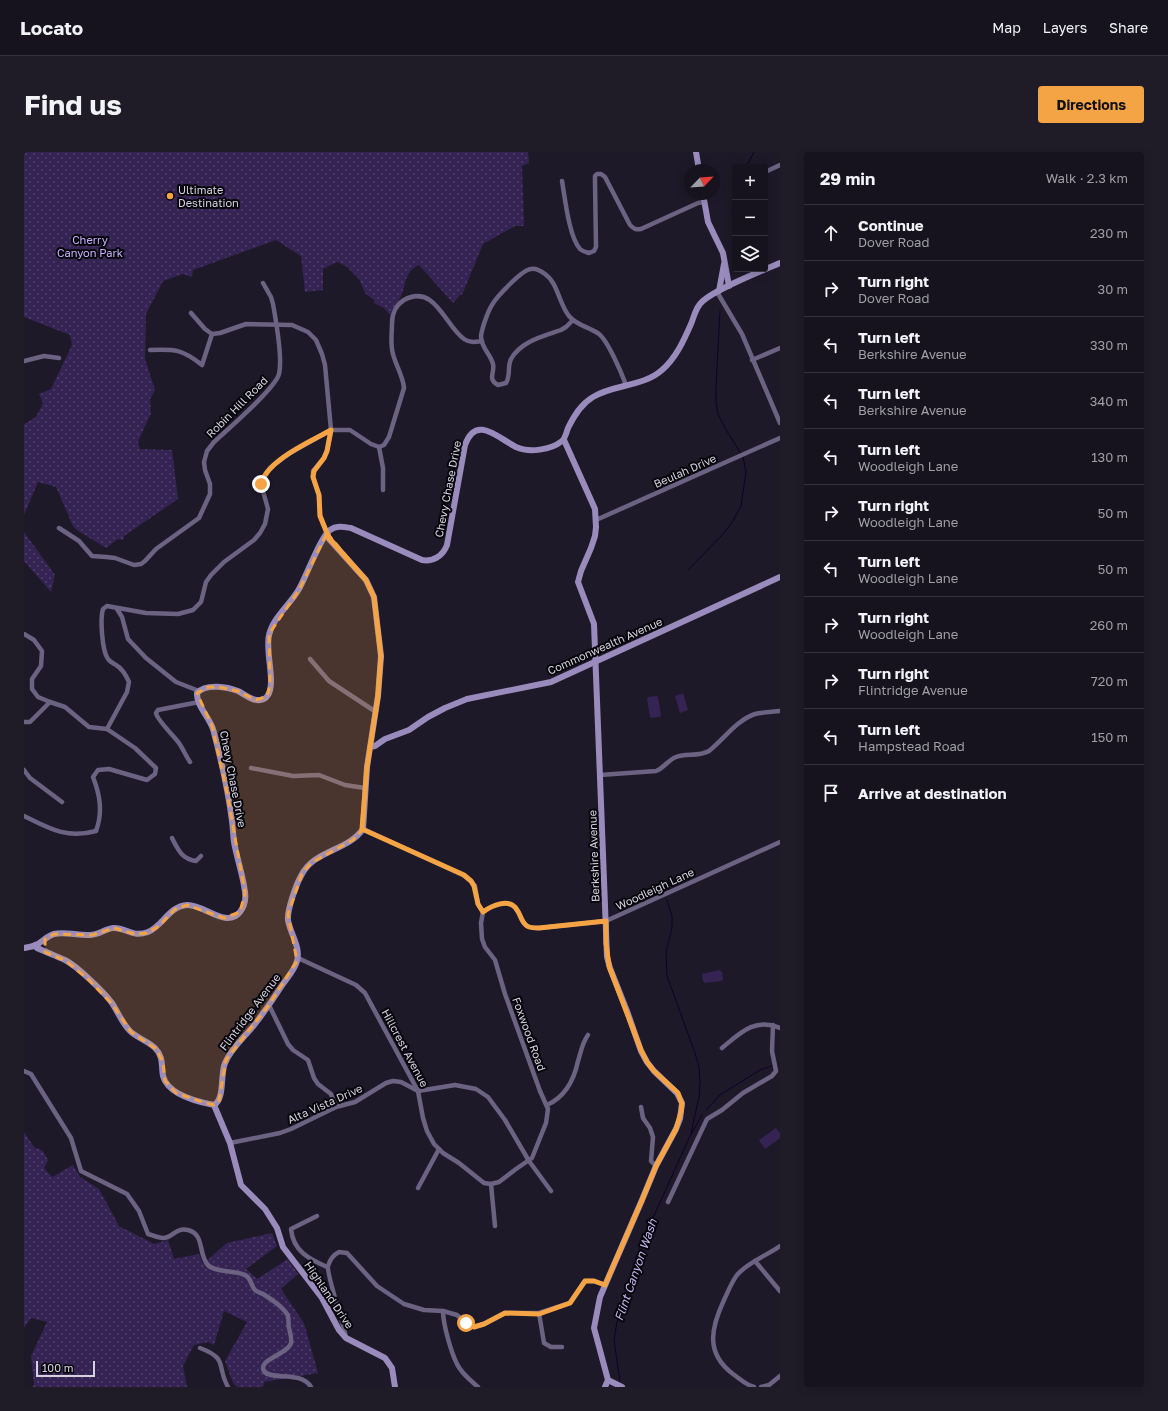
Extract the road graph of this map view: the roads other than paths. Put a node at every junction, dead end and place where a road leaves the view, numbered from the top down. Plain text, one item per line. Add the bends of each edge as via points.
1 (696, 152) edge
2 (698, 164) edge
3 (780, 165) edge
4 (768, 171) edge
5 (562, 181) dead end
6 (704, 202) joint
7 (780, 263) edge
8 (724, 264) junction
9 (263, 283) dead end
10 (729, 286) junction
11 (718, 291) junction
12 (191, 313) dead end
13 (573, 320) junction
14 (276, 325) junction
15 (212, 334) junction
16 (482, 341) junction
17 (780, 348) edge
18 (150, 350) dead end
19 (59, 358) dead end
20 (752, 360) junction
21 (24, 361) edge
22 (626, 385) junction
23 (780, 423) edge
24 (331, 430) junction
25 (780, 438) edge
26 (564, 440) junction
27 (379, 447) junction
28 (383, 490) dead end
29 (596, 520) junction
30 (59, 528) dead end
31 (327, 533) junction
32 (780, 577) edge
33 (116, 607) junction
34 (24, 634) edge
35 (310, 659) dead end
36 (596, 662) junction
37 (199, 691) junction
38 (50, 702) junction
39 (199, 702) junction
40 (780, 711) edge
41 (376, 712) junction
42 (24, 722) edge
43 (107, 729) junction
44 (370, 747) junction
45 (190, 762) dead end
46 (251, 768) dead end
47 (24, 770) edge
48 (600, 775) junction
49 (365, 788) junction
50 (62, 802) dead end
51 (24, 816) edge
52 (362, 829) junction
53 (172, 838) dead end
54 (780, 842) edge
55 (201, 856) dead end
56 (483, 912) junction
57 (606, 921) junction
58 (45, 939) junction
59 (35, 945) junction
60 (24, 948) edge
61 (45, 952) junction
62 (298, 958) junction
63 (270, 1005) junction
64 (774, 1025) junction
65 (780, 1028) edge
66 (588, 1035) dead end
67 (722, 1048) dead end
68 (24, 1071) edge
69 (418, 1091) junction
70 (214, 1105) junction
71 (547, 1105) junction
72 (336, 1107) junction
73 (641, 1107) dead end
74 (230, 1143) junction
75 (439, 1149) junction
76 (529, 1160) junction
77 (656, 1166) junction
78 (491, 1184) junction
79 (418, 1188) dead end
80 (551, 1191) dead end
81 (668, 1202) dead end
82 (317, 1216) dead end
83 (495, 1226) dead end
84 (780, 1246) edge
85 (755, 1261) junction
86 (327, 1267) junction
87 (605, 1285) junction
88 (780, 1291) edge
89 (443, 1311) junction
90 (539, 1314) junction
91 (346, 1338) junction
92 (562, 1347) dead end
93 (200, 1348) dead end
94 (780, 1376) edge
95 (611, 1381) junction
96 (767, 1386) edge
97 (228, 1387) edge
98 (311, 1387) edge
99 (395, 1387) edge
100 (478, 1387) edge
101 (605, 1387) edge
102 (622, 1387) edge
103 (754, 1387) edge
104 (761, 1387) edge

1 - 2 street
3 - 4 street
5 - 6 street via 575,239 580,249 589,253 596,247 597,174 605,177 630,225 637,230
6 - 8 street via 708,222 723,254
7 - 10 street
8 - 10 street
8 - 11 street
9 - 14 street, Robin Hill Road via 271,297
10 - 11 street
11 - 20 street via 742,334
11 - 22 street via 698,307 669,364 652,377
12 - 15 street
13 - 16 street via 566,327 533,340 520,349 510,360 508,380 502,384 495,383 492,379 493,363
13 - 16 street via 565,311 550,279 546,274 532,268 522,273 497,296 483,330
13 - 22 street via 603,338
14 - 15 street via 246,324
14 - 24 street via 300,328 311,335 319,346 325,365
14 - 30 street, Robin Hill Road via 279,374 268,391 207,451 204,462 210,494 200,518 156,549 145,562 137,565 116,558 92,556 79,541
15 - 18 street via 202,365 184,352
16 - 27 street via 472,342 463,339 431,301 415,297 402,302 392,317 391,345 404,381 404,388 388,441
17 - 20 street
19 - 21 street via 44,356
20 - 23 street
22 - 26 street via 603,392 586,402 575,415
24 - 27 street via 350,430
24 - 31 street via 327,451 313,477 319,495 320,516
24 - 33 street via 289,453 265,474 261,484 268,509 265,524 254,540 211,575 198,607 178,614 141,613
25 - 29 street, Beulah Drive
26 - 29 street, Berkshire Avenue via 592,501
26 - 31 street, Chevy Chase Drive via 547,448 533,450 516,447 489,431 478,430 471,434 465,445 447,545 434,559 422,560 351,528 340,526
27 - 28 street via 383,468
29 - 36 street, Berkshire Avenue via 596,532 578,582 593,620
31 - 37 street via 298,590 269,634 268,696 256,700 238,691 219,688 208,687
31 - 41 street via 366,580 374,597 381,656
32 - 36 street, Commonwealth Avenue
33 - 37 street via 122,617 128,639 146,658 176,682
33 - 43 street via 107,606 103,609 101,617 104,652 109,661 124,671 129,682 127,692
34 - 38 street via 34,640 42,651 41,666 32,680 32,689 38,697
35 - 41 street via 328,681
36 - 44 street, Commonwealth Avenue via 551,682 468,699 445,708 409,730
36 - 48 street, Berkshire Avenue
37 - 39 street, Chevy Chase Drive
38 - 42 street via 30,722
38 - 43 street via 65,706 89,727
39 - 45 street via 158,710 156,713 180,744
39 - 58 street, Chevy Chase Drive via 212,726 220,754 234,842 246,893 240,912 230,918 224,918 202,908 187,905 175,909 159,926 147,933 135,934 114,928 92,935 60,933
40 - 48 street via 753,715 705,753 678,756 656,771
41 - 44 street
43 - 51 street via 135,748 156,768 155,774 147,780 109,769 98,770 93,777 100,808 100,821 96,831 82,835 62,833
44 - 49 street
46 - 49 street via 293,776 319,775 345,785
47 - 50 street via 30,778
48 - 57 street, Berkshire Avenue
49 - 52 street
52 - 56 street via 464,875 474,886 478,904
52 - 62 street via 353,840 317,858 302,874 288,914
53 - 55 street via 178,850 188,860 196,861
54 - 57 street, Woodleigh Lane
56 - 57 street, Woodleigh Lane via 504,903 517,908 528,927 539,928
56 - 71 street, Foxwood Road via 482,939 495,960
57 - 77 street, Berkshire Avenue via 609,966 641,1050 654,1071 678,1093 682,1104 676,1129
58 - 59 street, Chevy Chase Drive
58 - 61 street
59 - 60 street, Chevy Chase Drive
59 - 61 street
61 - 70 street via 66,961 89,980 112,1004 131,1032 156,1049 163,1062 165,1081 176,1093
62 - 63 street, Flintridge Avenue
62 - 69 street, Hillcrest Avenue via 356,985 365,993
63 - 70 street, Flintridge Avenue via 226,1060 222,1070 221,1096
63 - 72 street via 288,1044 308,1060 314,1078 331,1094
64 - 65 street
64 - 67 street via 762,1024 747,1028
64 - 81 street via 772,1051 776,1071 705,1122
66 - 71 street via 582,1045 578,1065 568,1089
68 - 98 street via 31,1074 72,1138 81,1171 127,1194 139,1211 148,1234 162,1238 180,1230 188,1230 196,1234 204,1261 209,1267 248,1276 255,1290 285,1312 291,1343 283,1353 264,1364 264,1372 271,1376 292,1376
69 - 72 street, Alta Vista Drive via 401,1082 393,1081 355,1102
69 - 75 street, Hillcrest Avenue via 427,1132
69 - 76 street via 455,1084 476,1088 488,1097 505,1120
70 - 74 street, Highland Drive
71 - 76 street, Foxwood Road via 546,1123 534,1155
72 - 74 street, Alta Vista Drive via 280,1133
73 - 77 street via 643,1118 653,1137 651,1161
74 - 91 street, Highland Drive via 241,1185 265,1209 277,1228 283,1247 322,1298
75 - 78 street, Hillcrest Avenue via 484,1183
75 - 79 street
76 - 78 street via 499,1182
76 - 80 street
77 - 87 street, Berkshire Avenue
78 - 83 street
82 - 86 street via 291,1229 291,1233 304,1256
84 - 85 street
85 - 88 street
85 - 103 street via 736,1276 715,1323 713,1334 716,1355 724,1367
86 - 89 street via 332,1256 339,1252 347,1253 377,1286 404,1304 424,1310
86 - 91 street
87 - 90 street via 585,1281 570,1303
87 - 95 street, Berkshire Avenue via 594,1328
89 - 90 street via 457,1315 474,1327 505,1313
89 - 100 street via 443,1320 457,1364
90 - 92 street via 544,1343 550,1347
91 - 99 street, Highland Drive via 385,1358 392,1368
93 - 97 street via 211,1352 220,1361
94 - 96 street
95 - 101 street
95 - 102 street
96 - 104 street

